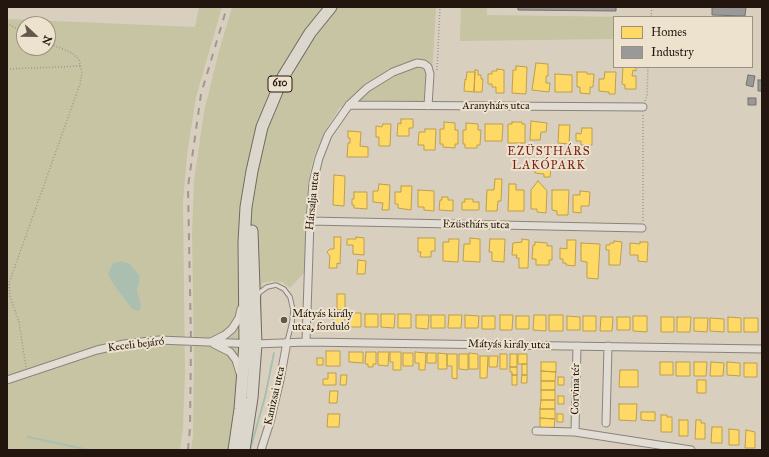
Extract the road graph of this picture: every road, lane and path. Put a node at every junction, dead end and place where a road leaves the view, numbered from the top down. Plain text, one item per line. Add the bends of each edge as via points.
1 (330, 7) edge
2 (440, 7) edge
3 (7, 23) edge
4 (16, 28) edge
5 (56, 46) edge
6 (81, 66) junction
7 (648, 68) edge
8 (7, 69) edge
9 (437, 76) dead end
10 (349, 105) junction
11 (428, 106) junction
12 (644, 107) junction
13 (310, 221) junction
14 (642, 228) joint
15 (249, 302) junction
16 (210, 342) junction
17 (287, 342) junction
18 (306, 342) junction
19 (250, 344) junction
20 (576, 346) junction
21 (608, 346) junction
22 (762, 349) edge
23 (27, 373) junction
24 (7, 380) edge
25 (242, 382) junction
26 (606, 423) dead end
27 (536, 431) dead end
28 (575, 432) junction
29 (234, 450) edge
30 (244, 450) edge
31 (261, 450) edge
32 (691, 450) edge

1 - 15 main road, 610 via 310,33 283,77 262,127 246,207 244,242
2 - 9 path
3 - 4 path
5 - 6 path via 72,53
6 - 8 path
6 - 23 path via 80,84 9,283 10,296 19,322
7 - 12 path
10 - 11 street, Aranyhárs utca
10 - 11 street, Hársalja utca via 367,88 392,72 417,63 428,67 430,74
10 - 13 street, Hársalja utca via 328,135 319,158 313,182
11 - 12 street, Aranyhárs utca
12 - 14 path
13 - 14 street, Ezüsthárs utca
13 - 18 street, Hársalja utca
15 - 16 street via 232,328 225,335
15 - 17 lane via 267,287 276,285 284,289 290,297 292,310
15 - 19 main road, 610
16 - 19 street, Keceli bejáró
16 - 23 street, Keceli bejáró via 160,340 124,344 96,350
16 - 25 street via 230,352 236,360
17 - 18 street, Mátyás király utca
17 - 19 street, Mátyás király utca
17 - 31 street, Kanizsai utca via 270,422
18 - 20 street, Mátyás király utca
19 - 25 main road, 610
19 - 30 main road, 610 via 252,398
20 - 21 street, Mátyás király utca
20 - 28 street, Corvina tér
21 - 22 street, Mátyás király utca
21 - 26 street
23 - 24 street, Keceli bejáró
25 - 29 main road, 610
27 - 28 street
28 - 32 street

